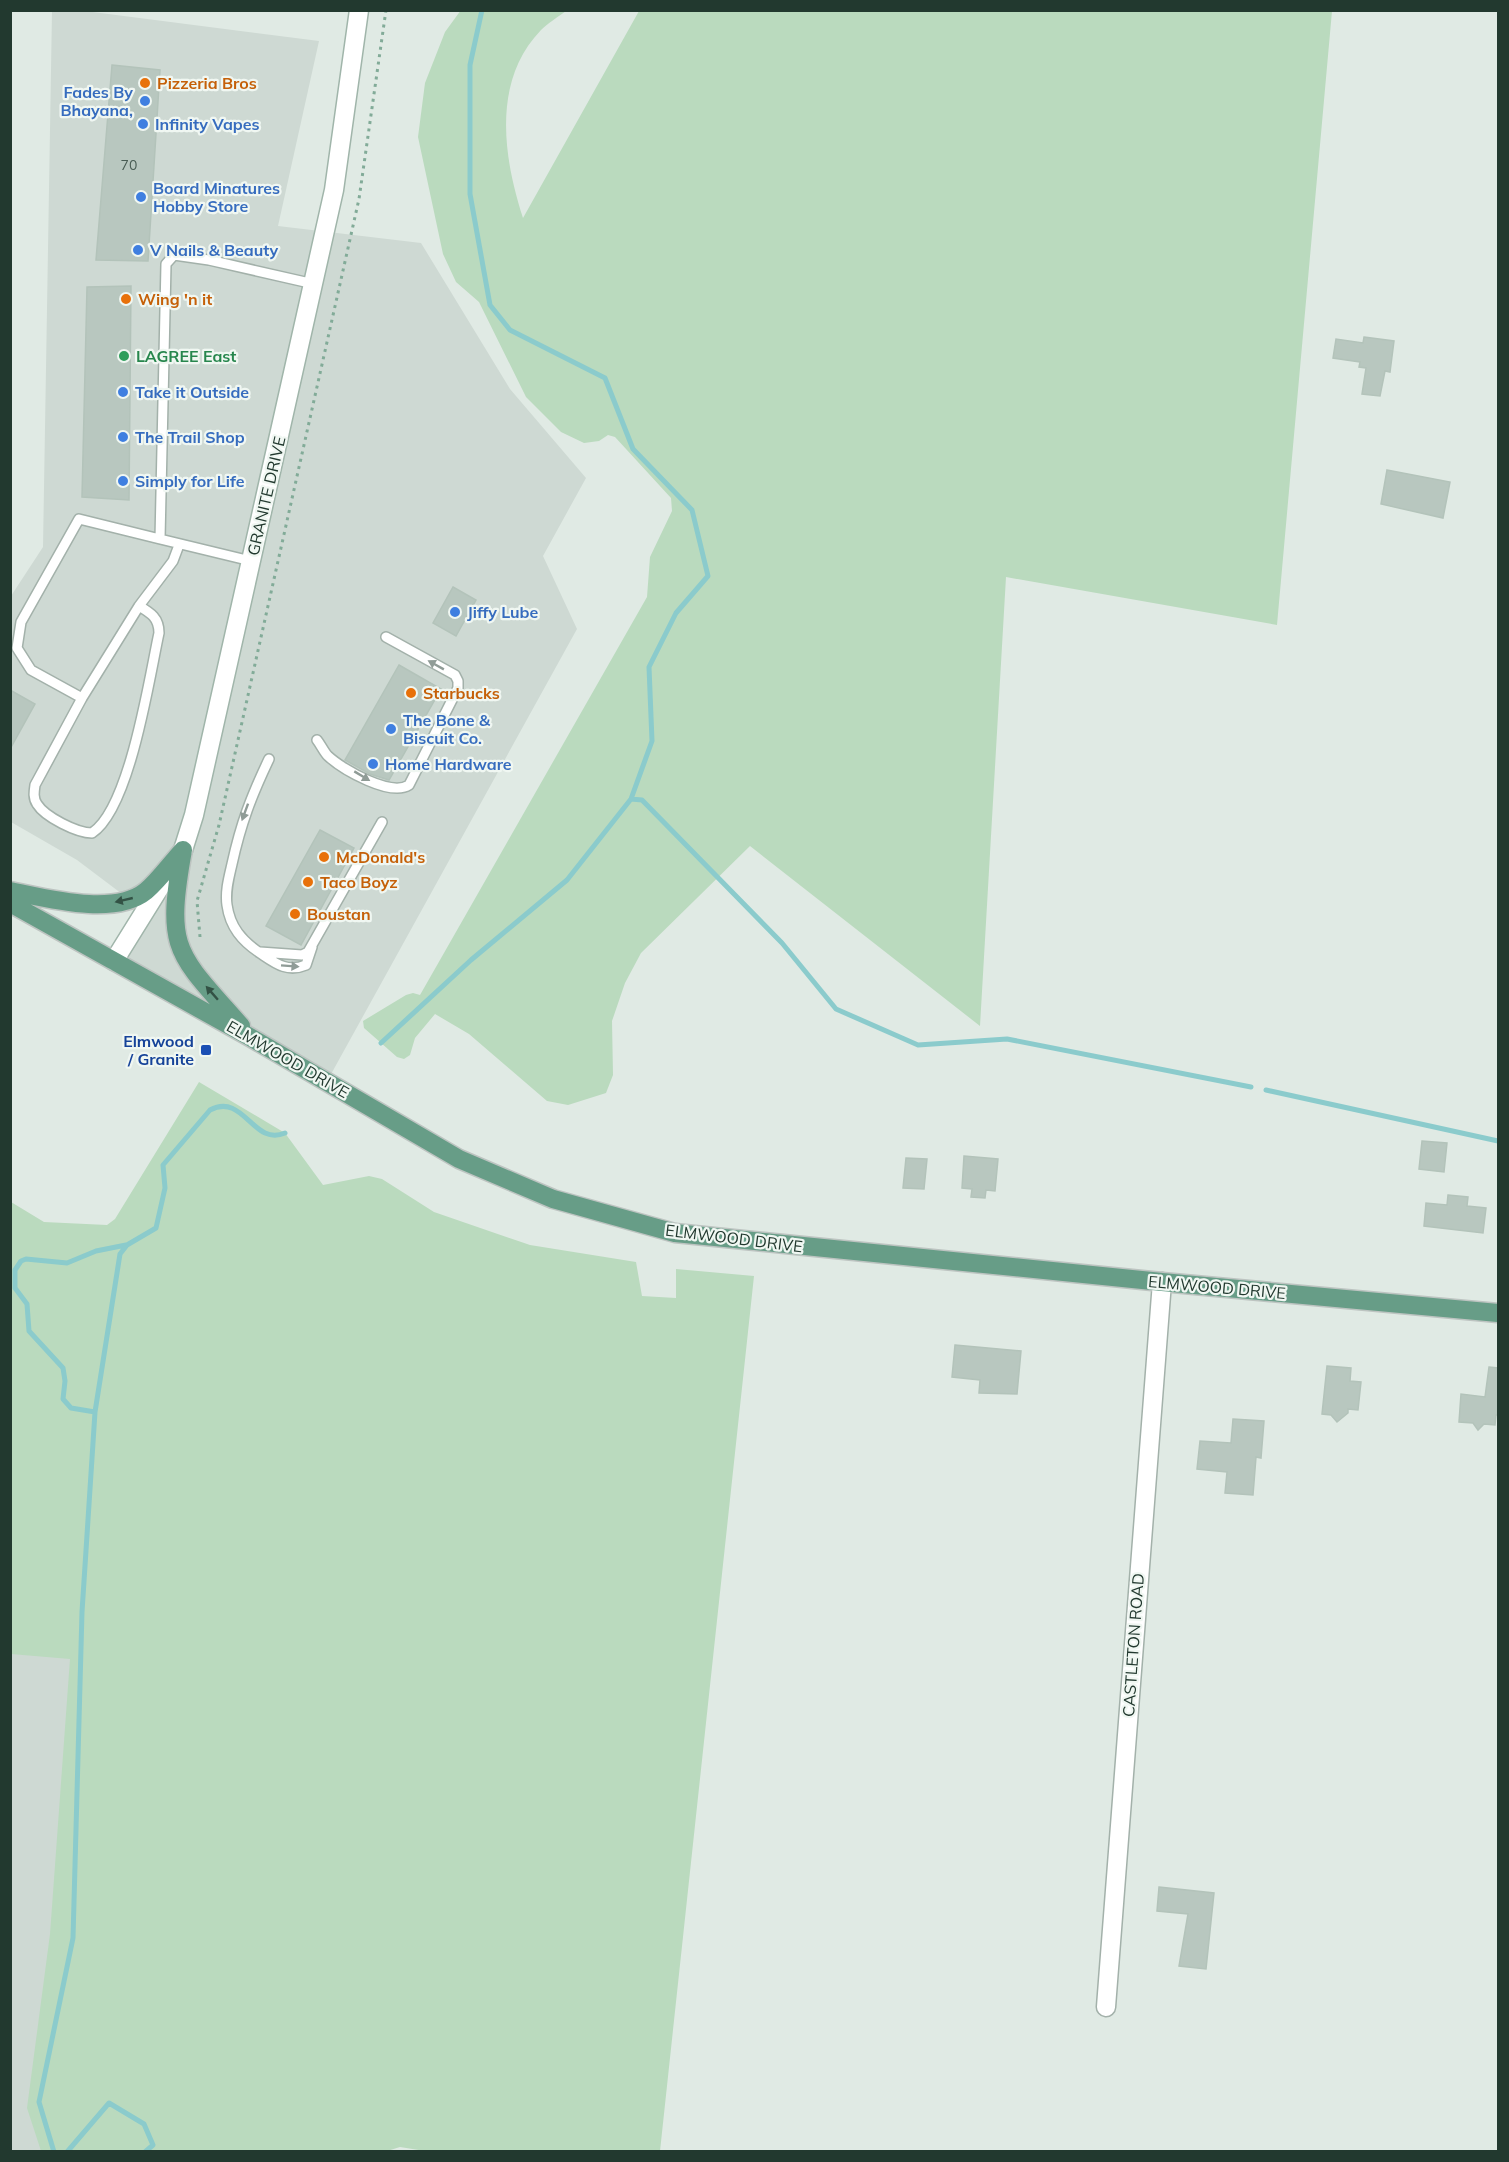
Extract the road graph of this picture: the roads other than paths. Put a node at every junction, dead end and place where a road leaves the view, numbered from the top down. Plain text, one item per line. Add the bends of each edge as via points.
1 (359, 10) edge
2 (314, 284) junction
3 (160, 539) junction
4 (179, 544) junction
5 (251, 561) junction
6 (139, 606) junction
7 (386, 637) dead end
8 (82, 698) junction
9 (317, 740) dead end
10 (269, 759) dead end
11 (382, 822) dead end
12 (183, 850) junction
13 (10, 891) edge
14 (10, 903) edge
15 (114, 961) junction
16 (250, 1037) junction
17 (1162, 1282) junction
18 (1498, 1313) edge
19 (1106, 2007) dead end

1 - 2 street, GRANITE DRIVE via 340,159
2 - 3 lane via 174,255 166,264
2 - 5 street, GRANITE DRIVE
3 - 4 lane
3 - 8 lane via 79,519 21,622 17,648 22,659 31,670
4 - 5 lane
4 - 6 lane via 173,561
5 - 12 street, GRANITE DRIVE
6 - 8 lane
6 - 8 lane via 154,616 159,633 129,767 107,819 92,833 84,833 45,812 33,794
9 -> 7 lane via 328,756 377,786 402,789 409,785 459,681
10 -> 11 lane via 242,818 227,886 226,904 236,931 258,952 302,955 312,946
12 -> 13 main road via 145,892 131,900 90,903
12 - 15 street, GRANITE DRIVE
16 -> 12 main road via 189,967 177,942 174,899
14 - 15 main road, ELMWOOD DRIVE
15 - 16 main road, ELMWOOD DRIVE
16 - 17 main road, ELMWOOD DRIVE via 459,1159 553,1199 675,1233
17 - 18 main road, ELMWOOD DRIVE
17 - 19 street, CASTLETON ROAD

